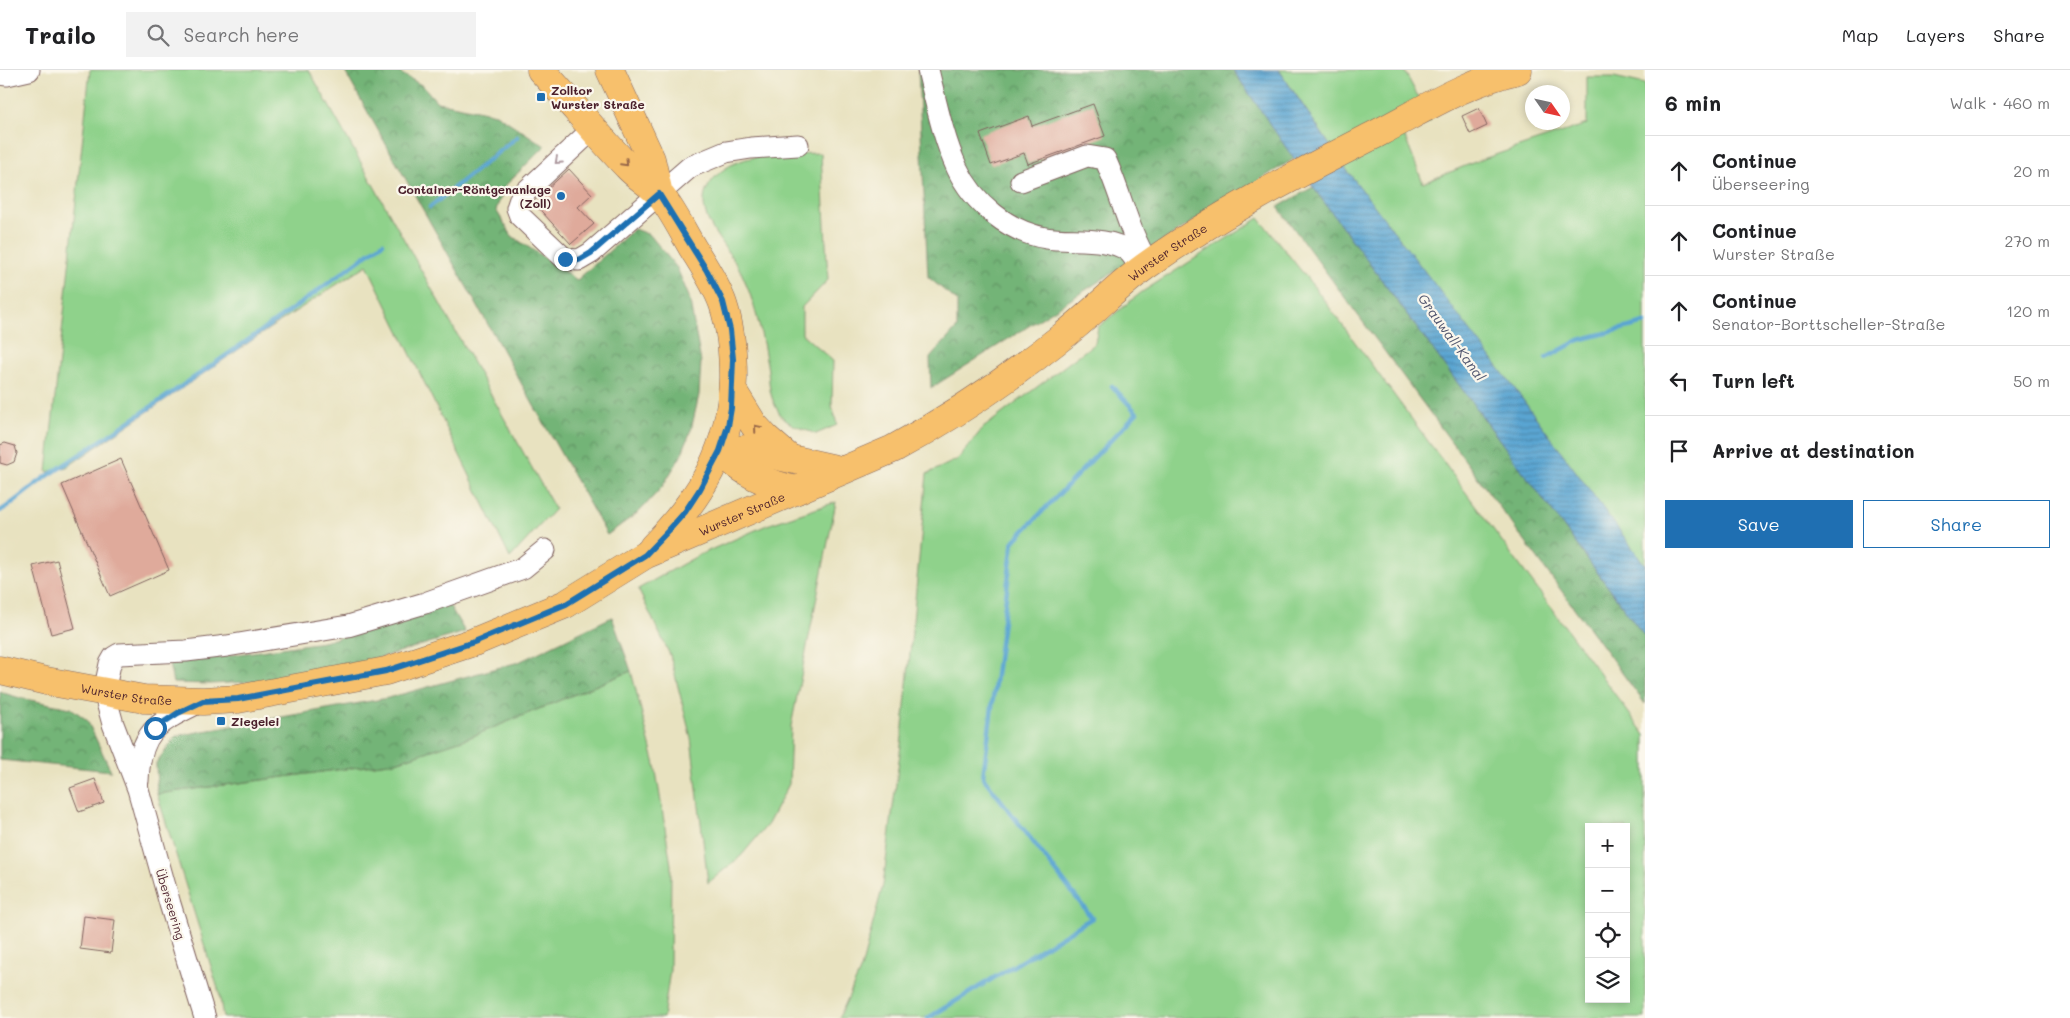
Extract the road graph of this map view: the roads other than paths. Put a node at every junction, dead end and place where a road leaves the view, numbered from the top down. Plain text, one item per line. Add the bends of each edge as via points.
1 (29, 70) edge
2 (542, 70) edge
3 (610, 70) edge
4 (928, 70) edge
5 (1518, 70) edge
6 (0, 74) edge
7 (594, 128) junction
8 (798, 145) dead end
9 (1021, 181) dead end
10 (659, 194) junction
11 (1145, 266) junction
12 (733, 391) junction
13 (720, 451) junction
14 (789, 458) junction
15 (840, 470) junction
16 (797, 490) junction
17 (545, 550) dead end
18 (645, 555) junction
19 (0, 670) edge
20 (104, 692) junction
21 (203, 701) junction
22 (138, 789) junction
23 (206, 1018) edge

1 - 6 street
2 - 7 main road
3 - 10 main road via 651,158
4 - 11 street via 957,169 971,191 993,214 1044,238 1118,244
5 - 11 main road, Wurster Straße via 1469,86 1362,141 1203,227
7 -> 10 main road via 628,168
7 -> 10 street via 521,196 517,208 520,216 565,259 579,260
8 - 10 street via 726,152 690,167
9 - 11 street via 1087,156 1105,159
10 - 12 main road, Wurster Straße via 723,302 731,340
11 - 15 main road, Wurster Straße via 1065,335 963,409 893,449
12 - 13 main road, Wurster Straße via 728,426
14 -> 12 main road via 754,425
13 - 14 main road via 747,449
13 - 16 main road via 755,477
13 - 18 main road, Wurster Straße via 685,512
14 - 15 main road
15 - 16 main road, Wurster Straße
16 - 18 main road, Wurster Straße
17 - 20 street via 523,568 348,626 227,646 119,654 110,664
18 - 21 main road, Wurster Straße via 566,604 474,642 386,671 238,699
19 - 20 main road, Wurster Straße
20 - 21 main road, Wurster Straße via 144,699
20 - 22 street, Überseering
21 - 22 street, Überseering via 155,728 145,741 139,758
22 - 23 street, Überseering

